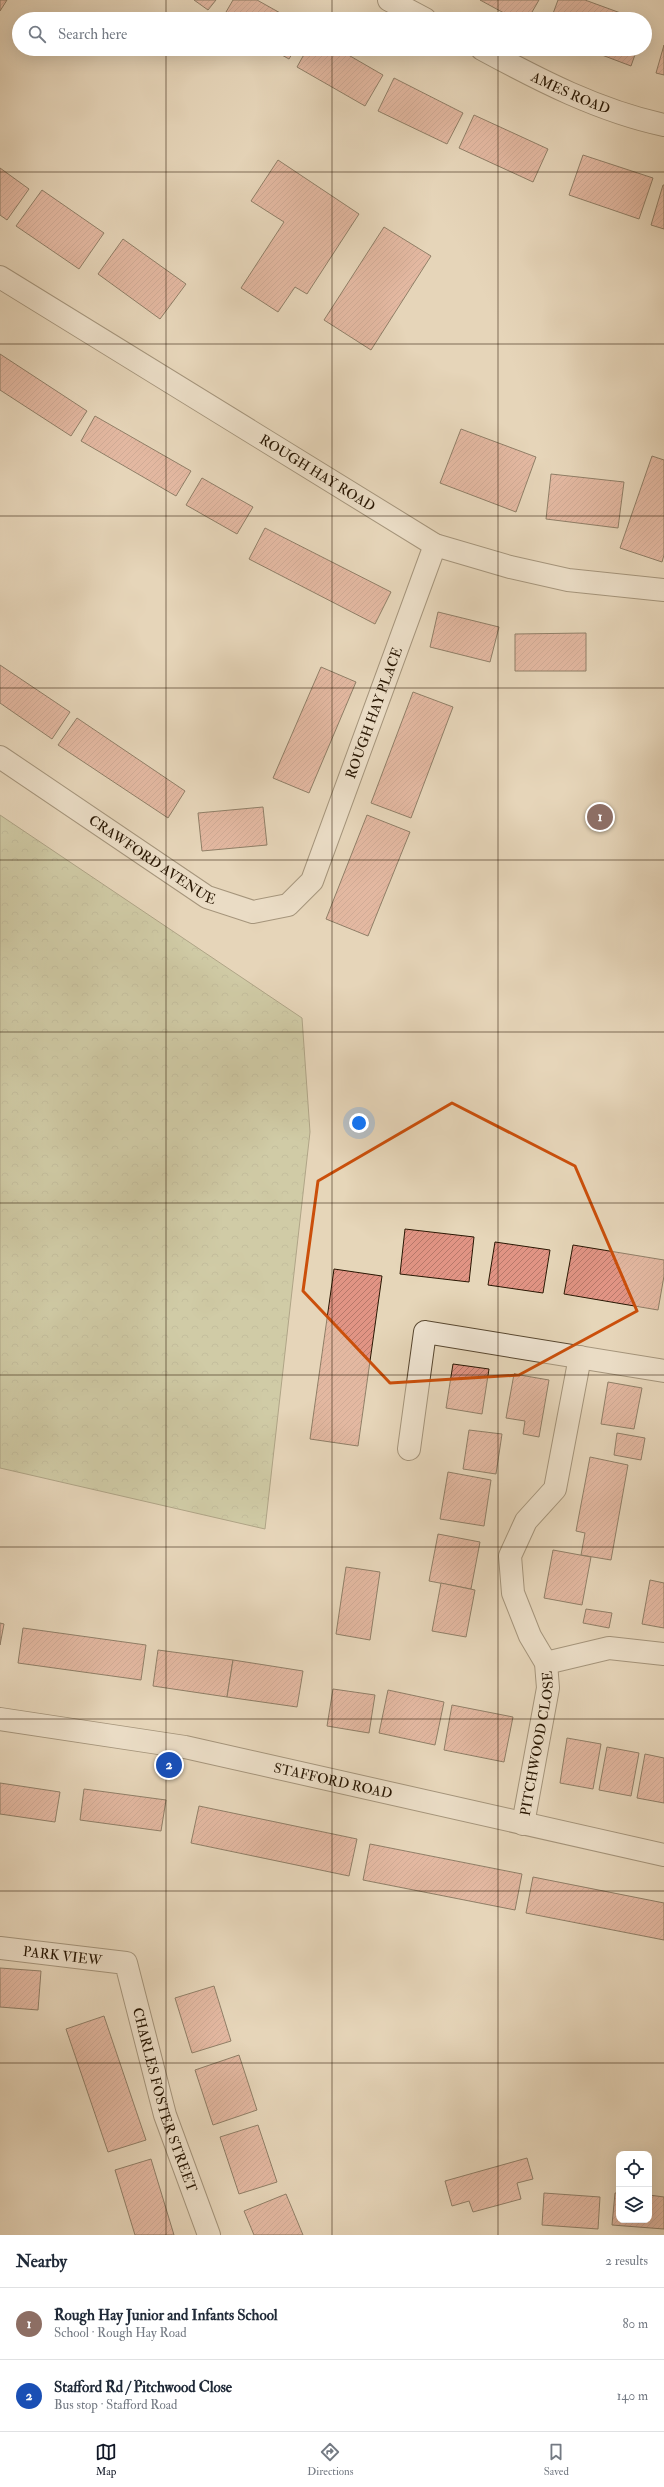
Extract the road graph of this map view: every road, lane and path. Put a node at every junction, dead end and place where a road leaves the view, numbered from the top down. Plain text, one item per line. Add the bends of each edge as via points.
1 (389, 0) edge
2 (412, 12) edge
3 (496, 56) edge
4 (664, 125) edge
5 (0, 277) edge
6 (434, 545) junction
7 (664, 590) edge
8 (0, 757) edge
9 (312, 881) joint
10 (580, 1357) junction
11 (664, 1371) edge
12 (409, 1449) dead end
13 (664, 1654) edge
14 (546, 1663) junction
15 (0, 1719) edge
16 (523, 1824) junction
17 (664, 1855) edge
18 (0, 1948) edge
19 (126, 1963) joint
20 (210, 2235) edge

1 - 2 street
3 - 4 street, AMES ROAD via 561,89
5 - 6 street, ROUGH HAY ROAD
6 - 7 street, ROUGH HAY ROAD via 510,567 568,580
6 - 9 street, ROUGH HAY PLACE
8 - 9 street, CRAWFORD AVENUE via 207,897 253,912 288,905
10 - 11 street
10 - 12 street via 425,1332
10 - 14 street, PITCHWOOD CLOSE via 555,1488 526,1521 510,1556 513,1593 530,1636
13 - 14 street, PITCHWOOD CLOSE via 608,1648
14 - 16 street, PITCHWOOD CLOSE via 548,1688
15 - 16 street, STAFFORD ROAD via 185,1747
16 - 17 street, STAFFORD ROAD
18 - 19 street, PARK VIEW
19 - 20 street, CHARLES FOSTER STREET via 165,2115

